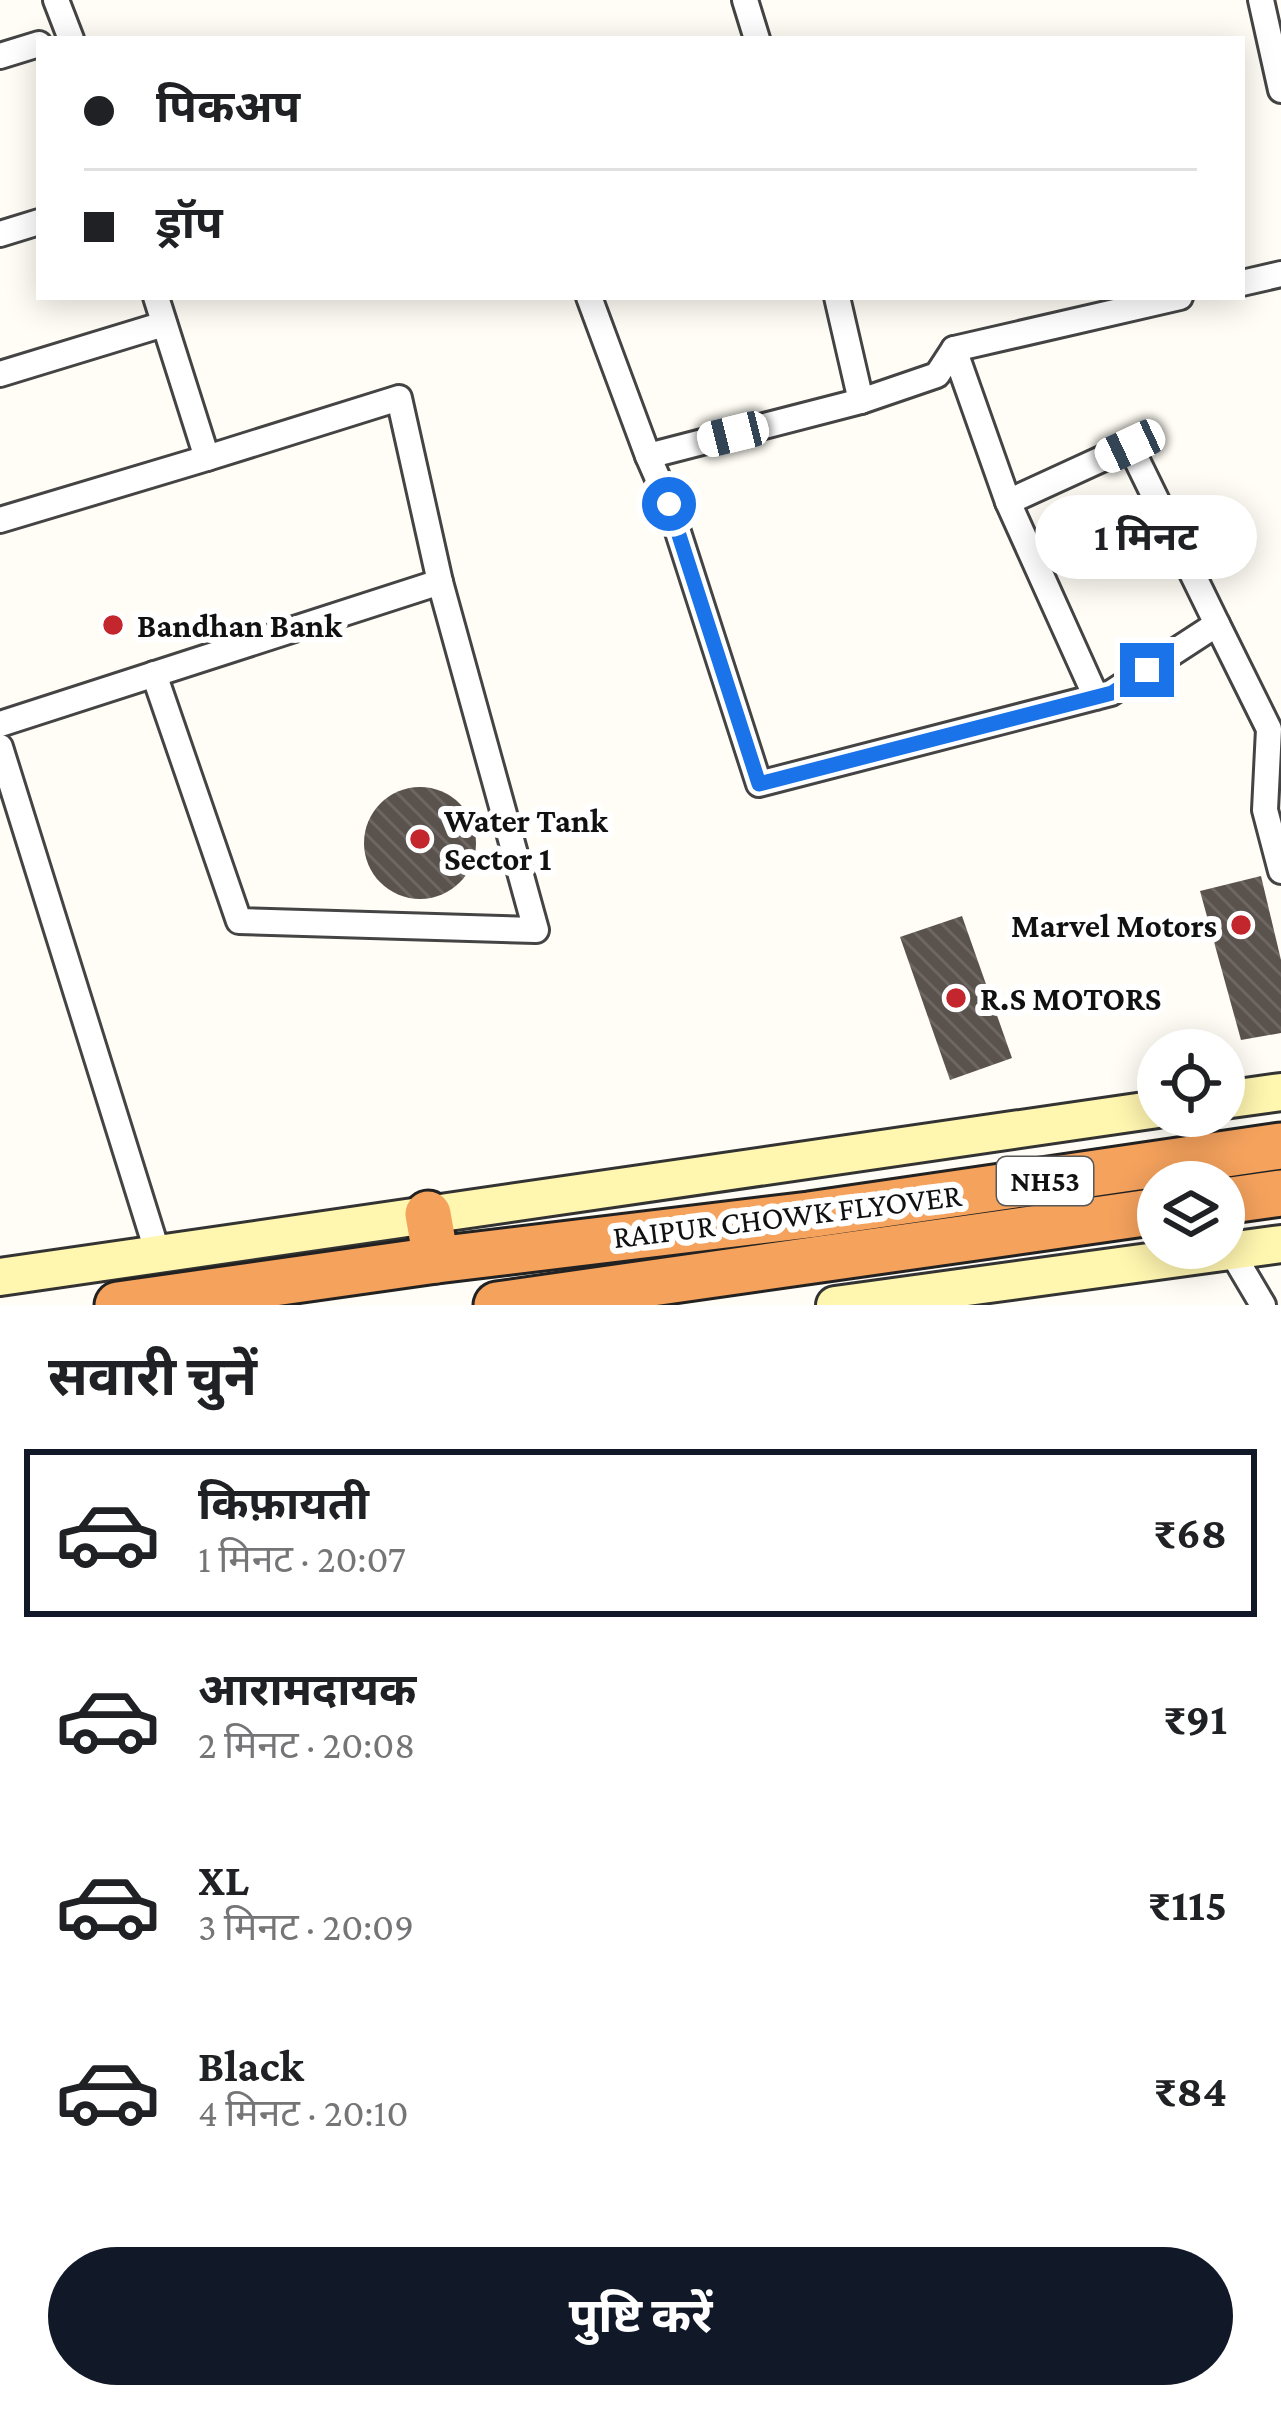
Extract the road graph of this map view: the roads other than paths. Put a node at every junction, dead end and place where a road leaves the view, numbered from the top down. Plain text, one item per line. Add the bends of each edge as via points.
1 (56, 0) edge
2 (746, 0) edge
3 (1261, 0) edge
4 (65, 36) edge
5 (756, 36) edge
6 (36, 45) edge
7 (0, 56) edge
8 (1281, 90) edge
9 (36, 223) edge
10 (0, 234) edge
11 (1281, 274) edge
12 (1245, 282) edge
13 (157, 300) edge
14 (590, 300) edge
15 (838, 300) edge
16 (1167, 300) edge
17 (164, 324) junction
18 (954, 349) junction
19 (0, 374) edge
20 (861, 401) junction
21 (648, 456) junction
22 (207, 458) junction
23 (1008, 502) junction
24 (0, 520) edge
25 (440, 582) junction
26 (1217, 624) junction
27 (154, 674) junction
28 (1096, 697) junction
29 (0, 724) edge
30 (0, 747) edge
31 (1281, 872) edge
32 (1281, 1092) edge
33 (1245, 1097) edge
34 (1137, 1112) edge
35 (1281, 1146) edge
36 (1281, 1193) edge
37 (1245, 1198) edge
38 (1137, 1213) edge
39 (428, 1214) junction
40 (812, 1237) junction
41 (1281, 1244) edge
42 (1245, 1249) edge
43 (158, 1254) junction
44 (436, 1260) junction
45 (1137, 1264) edge
46 (1242, 1269) edge
47 (0, 1277) edge
48 (118, 1305) edge
49 (497, 1305) edge
50 (835, 1305) edge
51 (1263, 1305) edge

1 - 4 street
2 - 5 street
3 - 8 street
6 - 7 street
9 - 10 street
11 - 12 street
13 - 17 street
14 - 21 street
15 - 20 street
16 - 18 street
17 - 19 street
17 - 22 street
18 - 20 street via 937,375
18 - 23 street
20 - 21 street
21 - 28 street via 759,784
22 - 24 street
22 - 25 street via 399,398
23 - 26 street via 1130,446
23 - 28 street
25 - 27 street
25 - 27 street via 536,930 238,921
26 - 28 street
26 - 31 street via 1269,729 1265,810
27 - 29 street
30 - 43 street
32 - 33 street
34 - 39 street
35 - 40 highway, RAIPUR CHOWK FLYOVER / NH53
36 - 37 highway
38 - 40 highway, RAIPUR CHOWK FLYOVER / NH53
39 - 43 street
39 - 44 highway
40 - 44 highway, RAIPUR CHOWK FLYOVER / NH53
40 - 49 highway, RAIPUR CHOWK FLYOVER / NH53
41 - 42 street
43 - 47 street
44 - 48 highway, NH53
45 - 50 street
46 - 51 street

